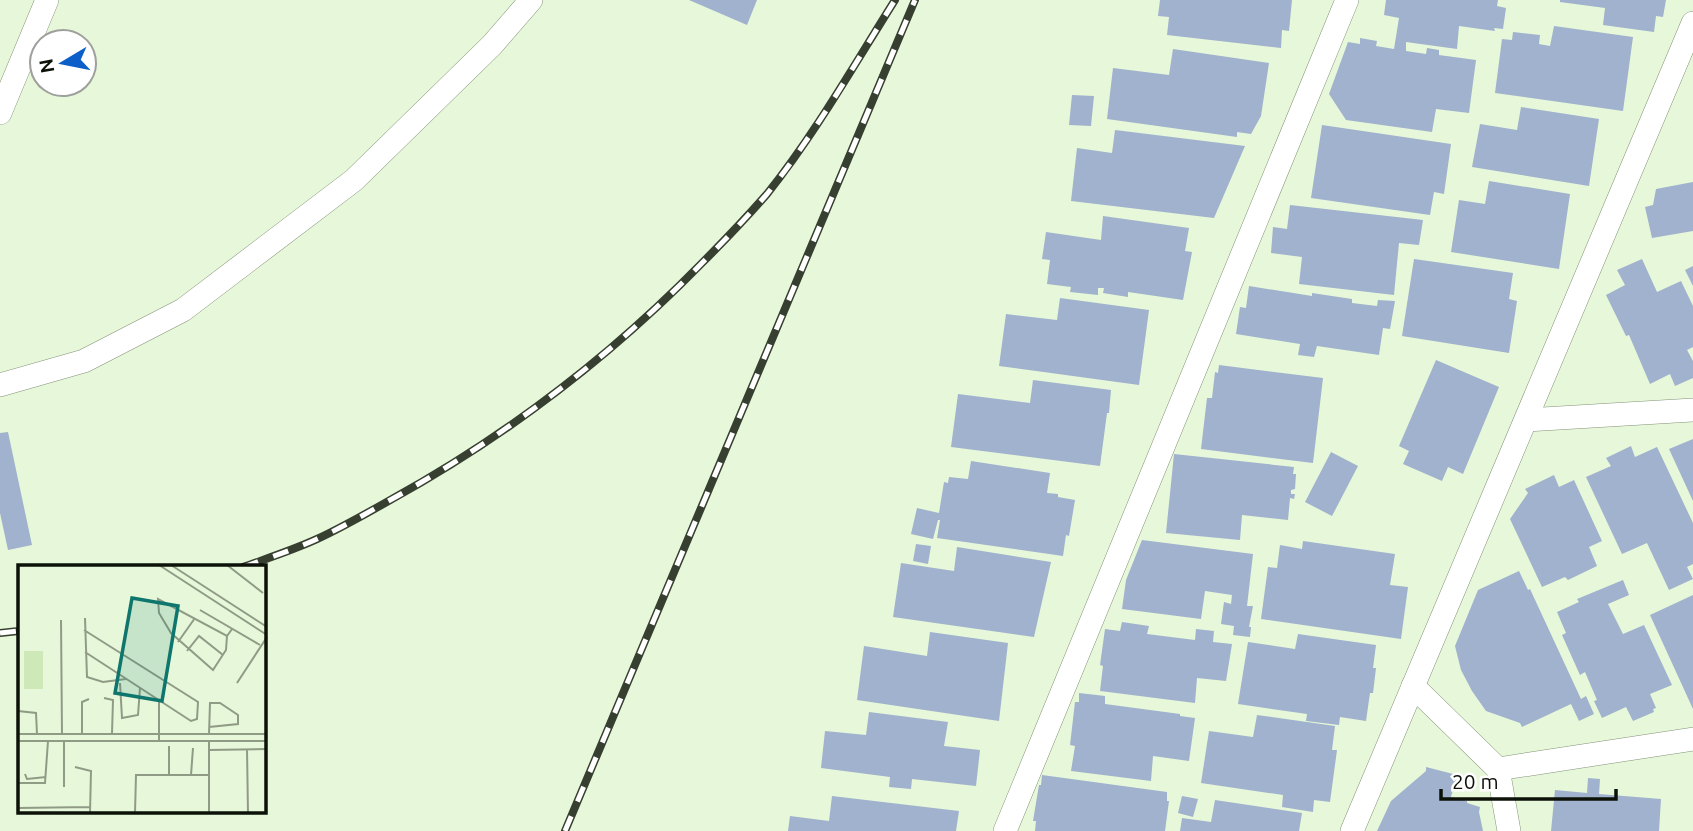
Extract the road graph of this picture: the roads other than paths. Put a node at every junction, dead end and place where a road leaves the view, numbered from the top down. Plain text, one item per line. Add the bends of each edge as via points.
1 (47, 0) edge
2 (531, 0) edge
3 (1347, 0) edge
4 (1693, 23) edge
5 (1688, 44) edge
6 (0, 113) edge
7 (0, 386) edge
8 (1693, 410) edge
9 (1526, 420) junction
10 (1413, 686) junction
11 (1693, 739) edge
12 (1498, 769) junction
13 (1005, 831) edge
14 (1352, 831) edge
15 (1509, 831) edge

1 - 6 lane
2 - 7 lane via 492,45 354,180 183,310 84,361
3 - 13 lane
4 - 5 lane
5 - 9 lane
8 - 9 lane
9 - 10 lane
10 - 12 lane
10 - 14 lane
11 - 12 lane
12 - 15 lane

